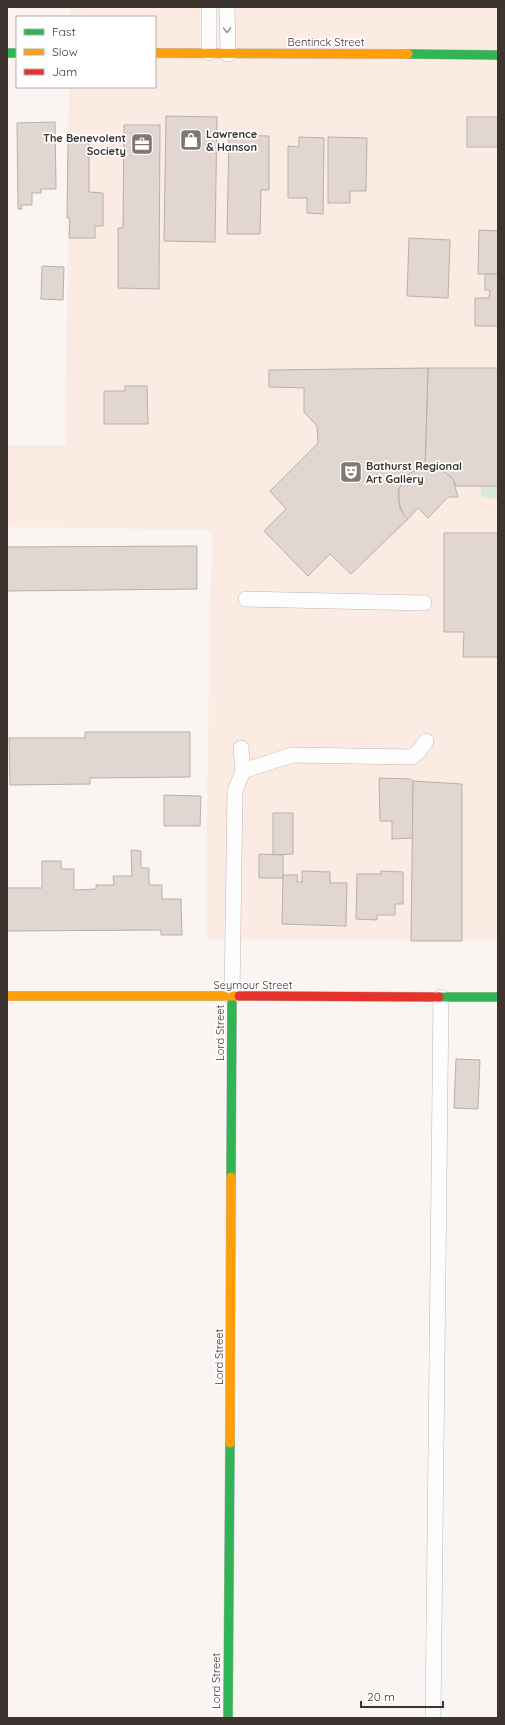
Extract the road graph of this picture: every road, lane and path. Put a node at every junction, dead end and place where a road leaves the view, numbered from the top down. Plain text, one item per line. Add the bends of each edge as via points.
1 (209, 7) edge
2 (227, 7) edge
3 (156, 53) edge
4 (209, 53) junction
5 (228, 54) junction
6 (498, 55) edge
7 (246, 599) dead end
8 (424, 603) dead end
9 (426, 741) dead end
10 (242, 748) dead end
11 (243, 771) junction
12 (7, 996) edge
13 (232, 997) junction
14 (441, 997) junction
15 (498, 997) edge
16 (228, 1718) edge
17 (433, 1718) edge

1 - 4 lane
2 -> 5 lane
3 - 4 street, Bentinck Street
4 - 5 street, Bentinck Street
5 - 6 street, Bentinck Street
7 - 8 lane
9 - 11 lane via 412,756 292,755
10 - 11 lane
11 - 13 lane via 235,791
12 - 13 street, Seymour Street
13 - 14 street, Seymour Street
13 - 16 street, Lord Street
14 - 15 street, Seymour Street
14 - 17 lane

